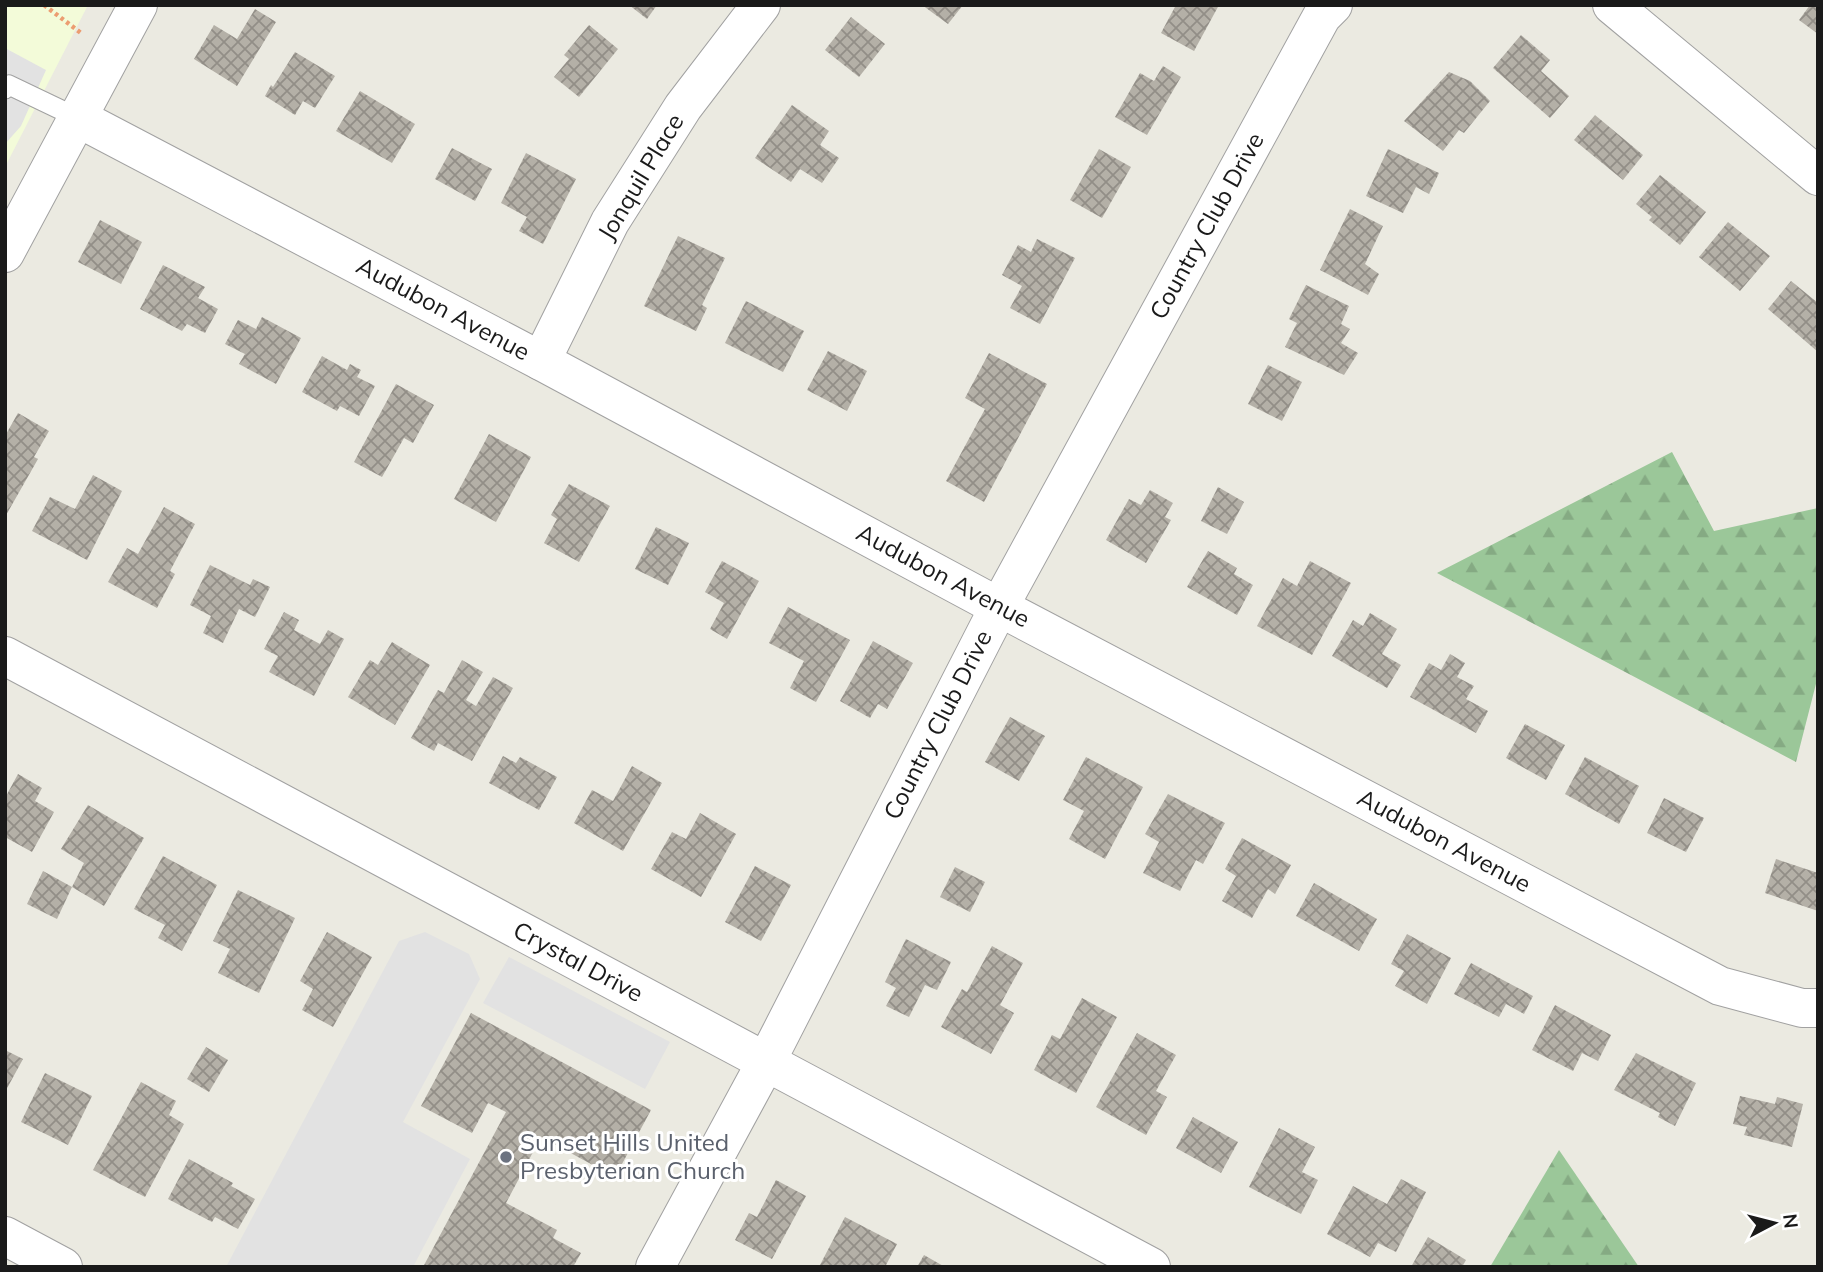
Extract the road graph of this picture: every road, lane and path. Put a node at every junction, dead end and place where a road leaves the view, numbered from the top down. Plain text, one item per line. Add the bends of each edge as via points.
1 (44, 5) edge
2 (138, 5) edge
3 (761, 5) edge
4 (1333, 5) edge
5 (1612, 5) edge
6 (88, 37) dead end
7 (5, 89) edge
8 (78, 117) junction
9 (1818, 176) edge
10 (5, 253) edge
11 (541, 361) junction
12 (999, 607) junction
13 (5, 656) edge
14 (1818, 1008) edge
15 (766, 1062) junction
16 (5, 1236) edge
17 (63, 1267) edge
18 (654, 1267) edge
19 (1151, 1267) edge

1 - 6 path
2 - 8 street
3 - 11 street, Jonquil Place via 683,107 610,222
4 - 12 street, Country Club Drive via 1322,16
5 - 9 street
7 - 8 lane via 9,85
8 - 10 street
8 - 11 street, Audubon Avenue
11 - 12 street, Audubon Avenue
12 - 14 street, Audubon Avenue via 1720,986 1802,1008
12 - 15 street, Country Club Drive
13 - 15 street, Crystal Drive
15 - 18 street, Country Club Drive
15 - 19 street, Crystal Drive
16 - 17 street

